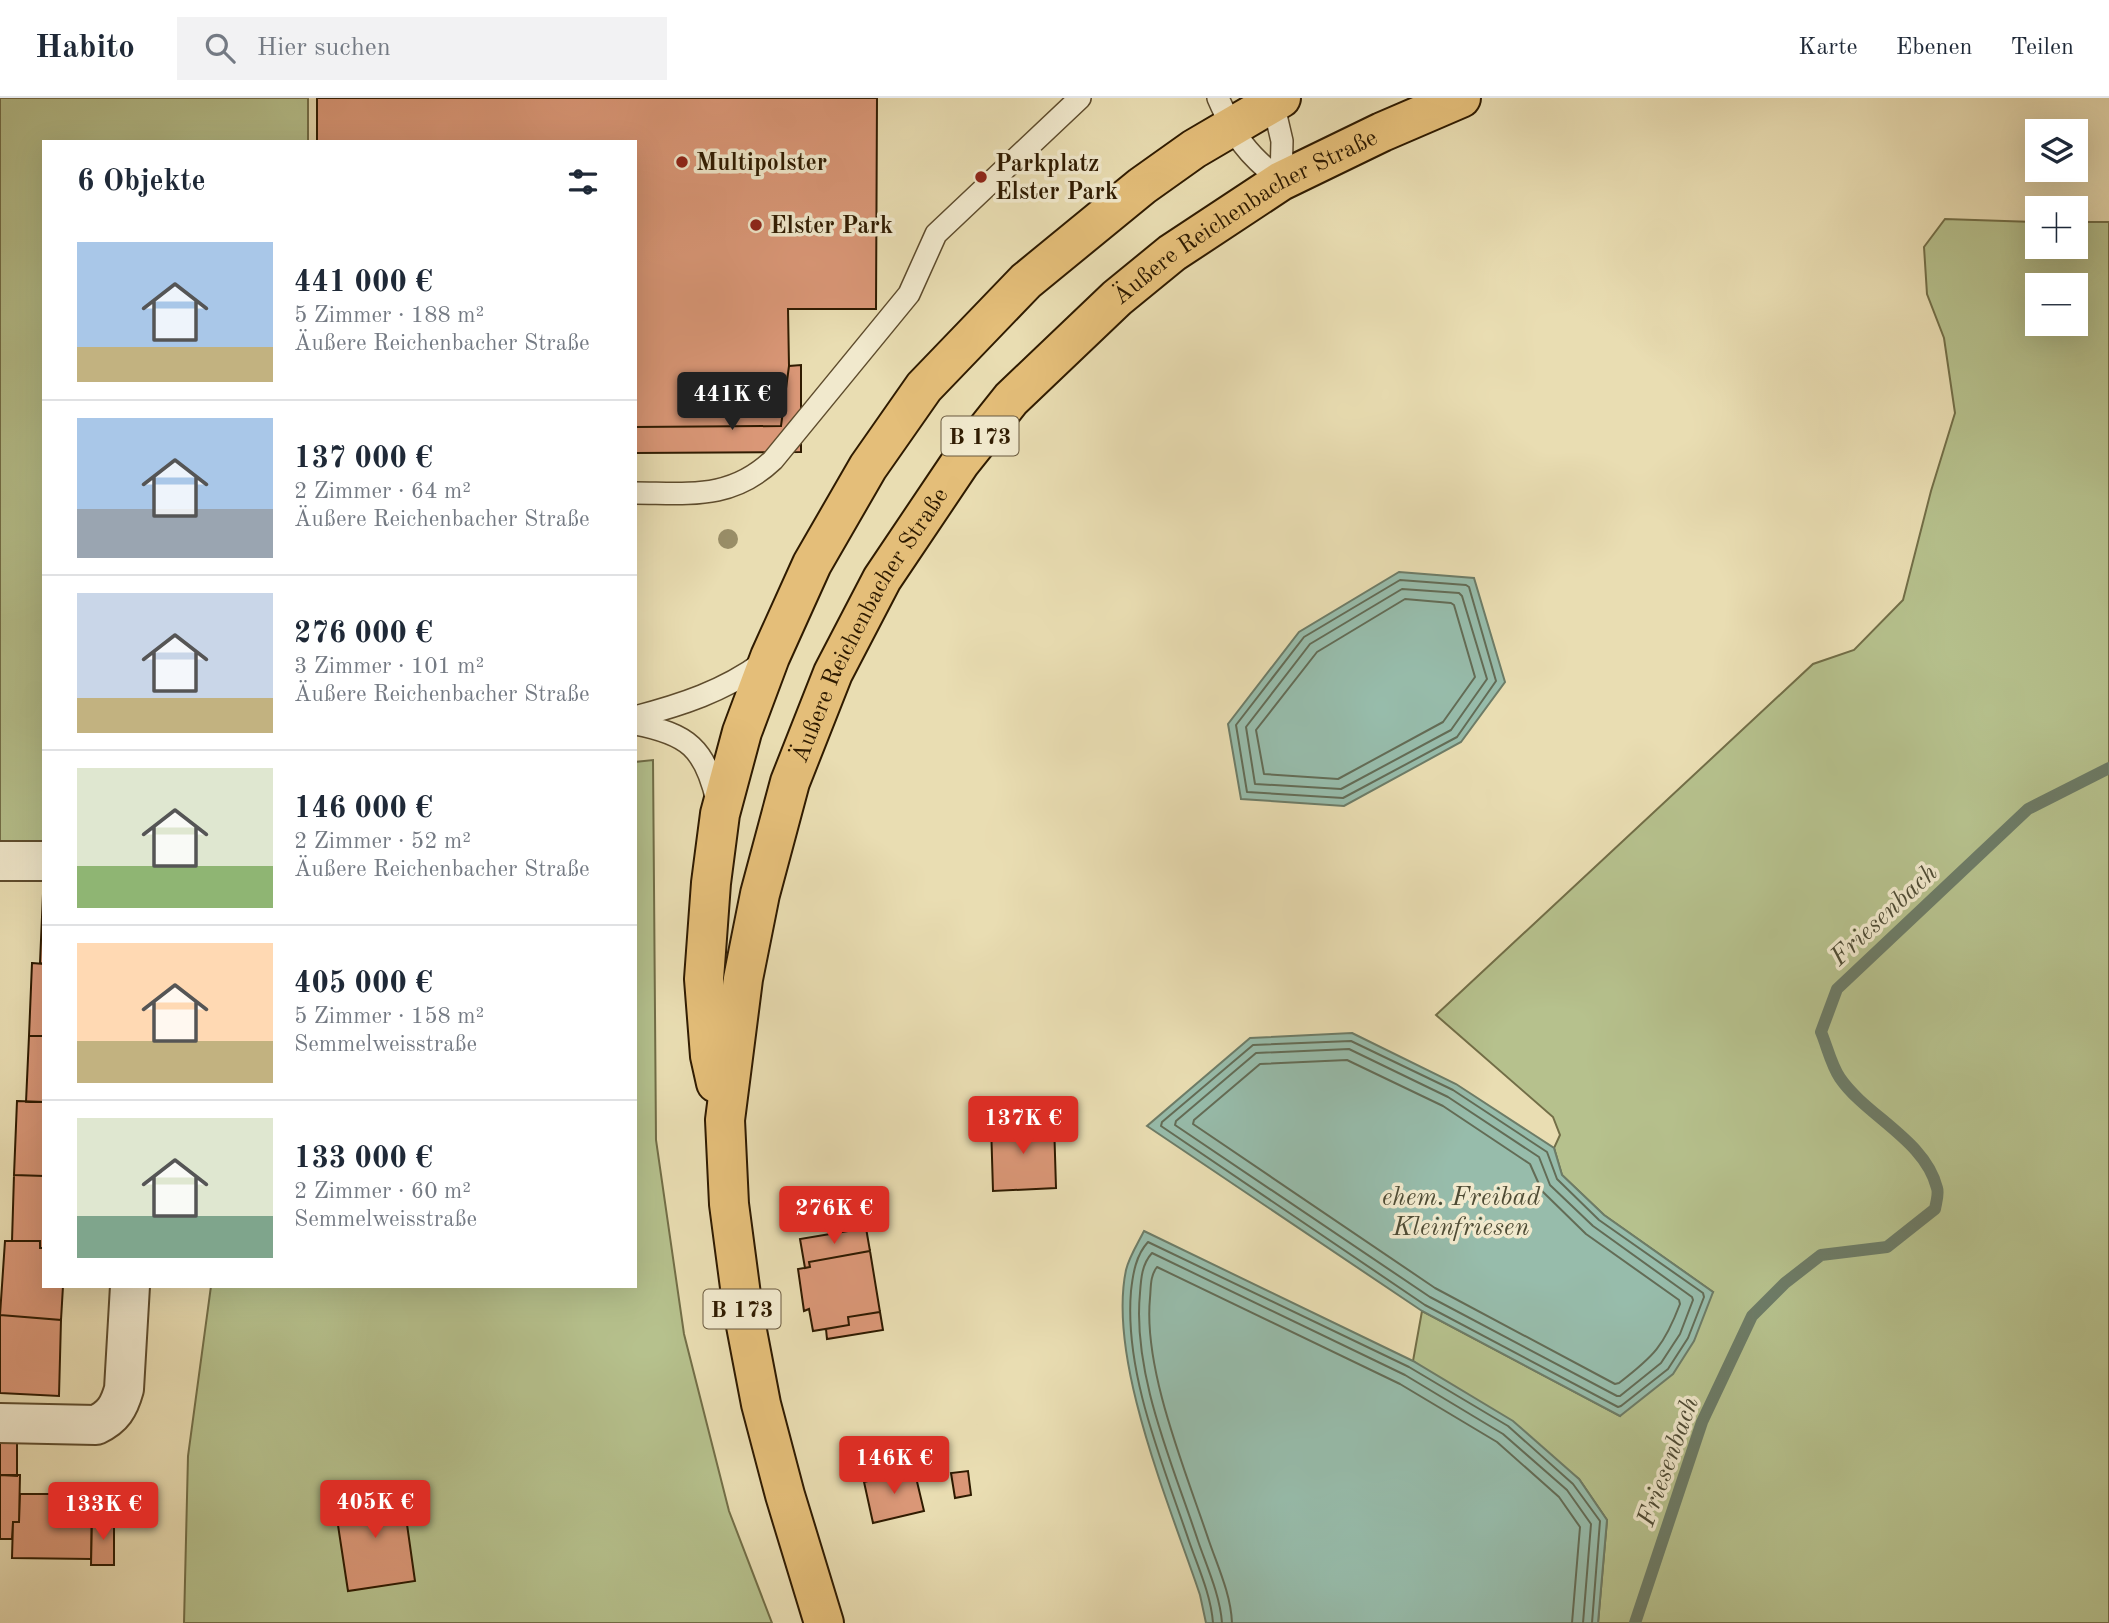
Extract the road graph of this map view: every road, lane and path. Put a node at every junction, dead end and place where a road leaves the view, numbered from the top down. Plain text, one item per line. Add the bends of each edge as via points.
1 (1080, 98) edge
2 (1461, 98) edge
3 (1275, 99) edge
4 (1224, 112) edge
5 (1281, 181) junction
6 (637, 493) edge
7 (770, 657) junction
8 (637, 716) edge
9 (637, 724) edge
10 (720, 814) junction
11 (0, 860) edge
12 (42, 861) edge
13 (725, 1120) junction
14 (130, 1288) edge
15 (0, 1423) edge
16 (824, 1623) edge

1 - 6 lane via 936,234 909,294 758,474 733,487 700,493
2 - 5 main road, Äußere Reichenbacher Straße / B 173
3 - 4 main road, Äußere Reichenbacher Straße / B 173
3 - 5 lane via 1282,141
4 - 5 lane via 1252,158
4 - 7 main road, Äußere Reichenbacher Straße / B 173 via 1194,149 1026,281 924,387 867,467 812,564
5 - 13 main road, Äußere Reichenbacher Straße / B 173 via 1172,253 1010,399 960,463 882,579 833,673 790,782 745,967
7 - 8 lane via 717,691
7 - 10 main road, Äußere Reichenbacher Straße / B 173 via 742,732
9 - 10 lane via 665,730 689,743 712,777
10 - 13 main road, Äußere Reichenbacher Straße / B 173 via 704,979 709,1056
11 - 12 street
13 - 16 main road, Äußere Reichenbacher Straße / B 173 via 729,1204 761,1404
14 - 15 street via 124,1389 110,1419 96,1425

